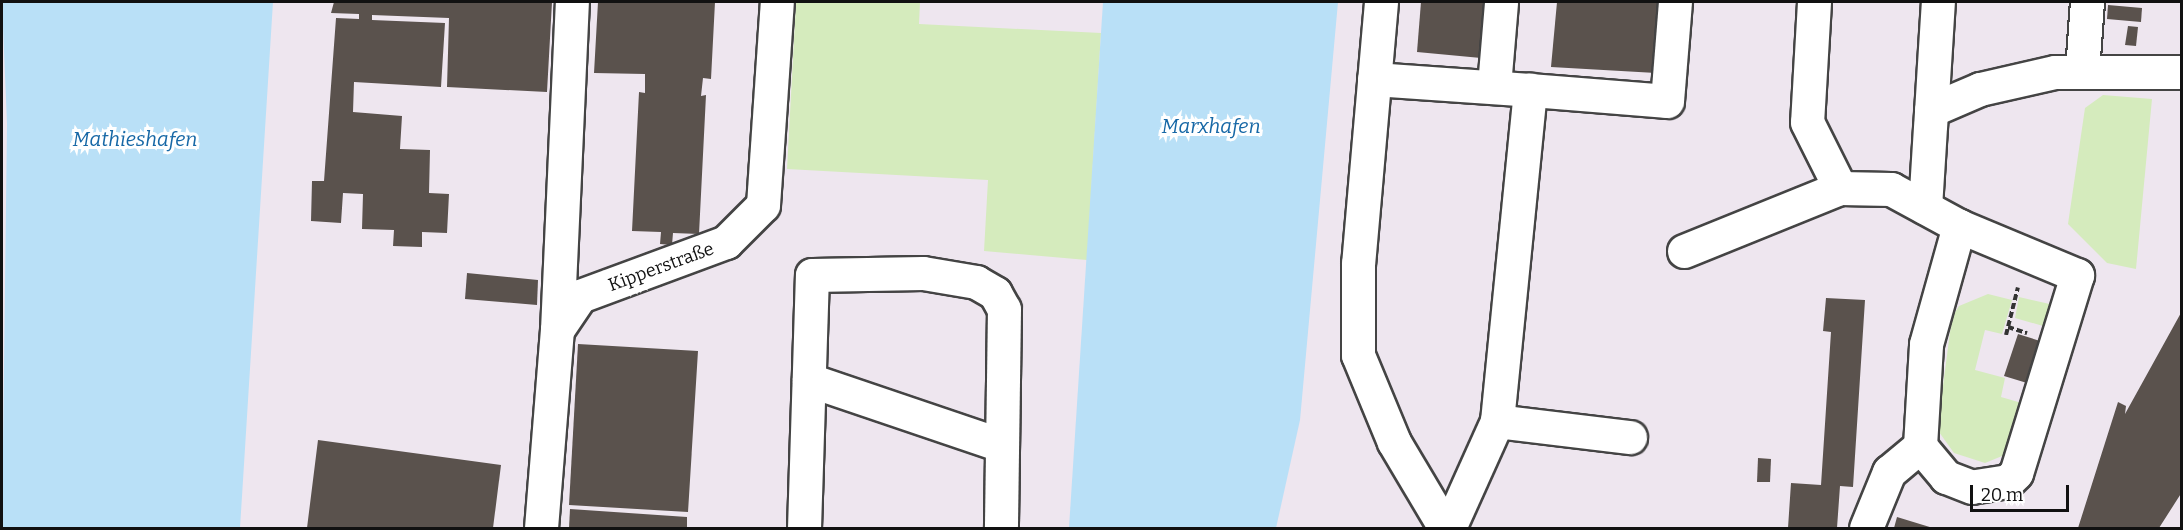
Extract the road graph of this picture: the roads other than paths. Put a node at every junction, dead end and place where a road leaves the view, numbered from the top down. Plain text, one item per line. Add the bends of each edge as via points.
1 (572, 2) edge
2 (777, 2) edge
3 (1381, 2) edge
4 (1501, 2) edge
5 (1675, 2) edge
6 (1814, 2) edge
7 (1938, 2) edge
8 (2087, 2) edge
9 (2082, 71) junction
10 (2180, 72) edge
11 (1374, 79) junction
12 (1494, 86) junction
13 (1530, 90) junction
14 (1931, 110) junction
15 (1840, 188) junction
16 (1925, 207) junction
17 (1959, 226) junction
18 (1684, 251) dead end
19 (557, 330) junction
20 (809, 380) junction
21 (1497, 421) junction
22 (1630, 437) dead end
23 (1001, 445) junction
24 (1920, 446) junction
25 (542, 528) edge
26 (804, 528) edge
27 (1001, 528) edge
28 (1447, 528) edge
29 (1866, 528) edge

1 - 19 street
2 - 19 street, Kipperstraße via 763,205 726,242 580,296
3 - 11 street
4 - 12 street
5 - 13 street via 1667,101
6 - 15 street via 1807,122
7 - 14 street
8 - 9 street
9 - 10 street
9 - 14 street via 1980,89
11 - 12 street
11 - 28 street via 1358,263 1358,355 1394,442
12 - 13 street
13 - 21 street
14 - 16 street
15 - 16 street via 1892,189
15 - 18 street
16 - 17 street
17 - 24 street via 1926,344
17 - 24 street via 2077,275 2016,473 2008,481 1972,487 1946,477
19 - 25 street, Kipperstraße
20 - 23 street
20 - 23 street via 812,274 923,273 976,282 995,293 1004,309
20 - 26 street
21 - 22 street
21 - 28 street
23 - 27 street
24 - 29 street via 1889,472

